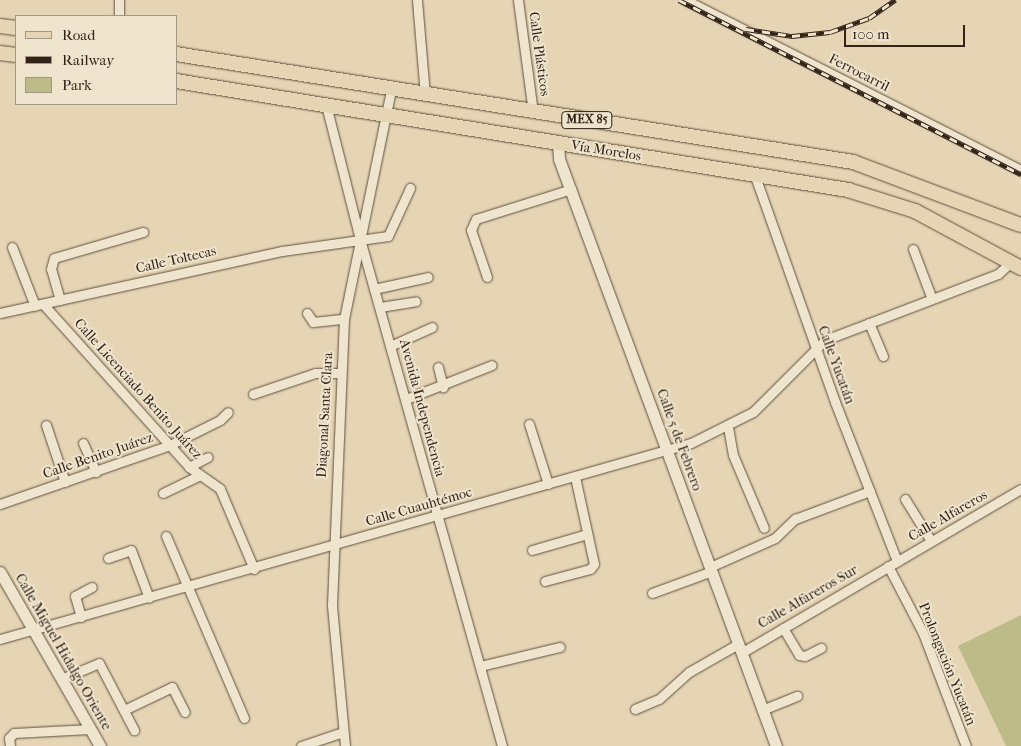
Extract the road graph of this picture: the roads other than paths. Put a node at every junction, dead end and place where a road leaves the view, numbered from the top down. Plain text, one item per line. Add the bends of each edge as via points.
1 (119, 0) edge
2 (417, 0) edge
3 (518, 0) edge
4 (686, 0) edge
5 (119, 15) edge
6 (0, 26) edge
7 (15, 28) edge
8 (0, 52) edge
9 (178, 54) edge
10 (15, 55) edge
11 (178, 81) edge
12 (391, 90) junction
13 (425, 96) junction
14 (326, 105) junction
15 (533, 112) junction
16 (386, 115) junction
17 (558, 143) junction
18 (1021, 170) edge
19 (755, 176) junction
20 (410, 188) dead end
21 (571, 189) junction
22 (992, 212) junction
23 (1021, 218) edge
24 (1021, 225) edge
25 (143, 232) dead end
26 (360, 239) junction
27 (12, 247) dead end
28 (913, 249) dead end
29 (1016, 265) edge
30 (428, 277) dead end
31 (487, 277) dead end
32 (374, 289) junction
33 (932, 299) junction
34 (60, 300) junction
35 (416, 301) dead end
36 (39, 305) junction
37 (380, 308) junction
38 (0, 313) edge
39 (307, 313) dead end
40 (344, 319) junction
41 (869, 323) junction
42 (432, 327) dead end
43 (390, 346) junction
44 (815, 348) junction
45 (883, 356) dead end
46 (492, 365) dead end
47 (438, 367) dead end
48 (341, 373) junction
49 (443, 387) junction
50 (253, 394) dead end
51 (406, 400) junction
52 (228, 412) dead end
53 (529, 424) dead end
54 (46, 425) dead end
55 (728, 427) junction
56 (83, 443) dead end
57 (170, 445) junction
58 (668, 451) junction
59 (208, 457) dead end
60 (189, 467) junction
61 (96, 472) junction
62 (200, 475) junction
63 (575, 477) junction
64 (65, 482) junction
65 (548, 484) junction
66 (1021, 489) edge
67 (870, 491) junction
68 (163, 493) dead end
69 (905, 499) dead end
70 (0, 504) edge
71 (437, 516) junction
72 (764, 528) dead end
73 (588, 534) junction
74 (166, 536) dead end
75 (931, 541) junction
76 (333, 547) junction
77 (532, 550) dead end
78 (108, 558) dead end
79 (897, 561) junction
80 (888, 566) junction
81 (254, 569) junction
82 (711, 569) junction
83 (0, 572) edge
84 (545, 581) dead end
85 (92, 587) dead end
86 (190, 588) junction
87 (652, 593) dead end
88 (149, 598) junction
89 (81, 617) junction
90 (783, 628) junction
91 (33, 630) junction
92 (0, 639) edge
93 (560, 647) dead end
94 (739, 648) junction
95 (822, 648) dead end
96 (480, 666) junction
97 (61, 679) junction
98 (797, 696) dead end
99 (635, 709) dead end
100 (124, 710) junction
101 (762, 710) junction
102 (184, 712) dead end
103 (244, 718) dead end
104 (90, 729) junction
105 (134, 730) dead end
106 (343, 732) junction
107 (10, 746) edge
108 (100, 746) edge
109 (302, 746) edge
110 (345, 746) edge
111 (502, 746) edge
112 (776, 746) edge
113 (966, 746) edge

1 - 5 street
2 - 13 street
3 - 15 street, Calle Plásticos
4 - 18 street, Ferrocarril
6 - 7 main road
8 - 10 main road
9 - 12 main road, Vía Morelos / MEX 85
11 - 14 main road, Vía Morelos / MEX 85
12 - 13 main road, Vía Morelos / MEX 85
12 - 16 street, Diagonal Santa Clara
13 - 15 main road, Vía Morelos / MEX 85
14 - 16 main road, Vía Morelos / MEX 85
14 - 26 street, Avenida Independencia
15 - 22 main road, Vía Morelos / MEX 85 via 852,162
16 - 17 main road, Vía Morelos / MEX 85
16 - 26 street, Diagonal Santa Clara
17 - 19 main road, Vía Morelos / MEX 85
17 - 21 street, Calle 5 de Febrero via 557,152
19 - 29 main road, Vía Morelos / MEX 85 via 848,190 889,202 933,219
19 - 44 street, Calle Yucatán
20 - 26 street, Calle Toltecas via 391,234
21 - 31 street via 472,223 471,230
21 - 58 street, Calle 5 de Febrero
22 - 23 main road
22 - 24 main road, Vía Morelos / MEX 85
25 - 34 street via 54,258 51,268
26 - 32 street, Avenida Independencia
26 - 34 street, Calle Toltecas via 282,251
26 - 40 street, Diagonal Santa Clara
27 - 36 street
28 - 33 street
29 - 33 street, Calle Cuauhtémoc
30 - 32 street
32 - 37 street, Avenida Independencia
33 - 41 street, Calle Cuauhtémoc
34 - 36 street, Calle Toltecas
35 - 37 street
36 - 38 street, Calle Toltecas
36 - 57 street, Calle Licenciado Benito Juárez
37 - 43 street, Avenida Independencia
39 - 40 street via 313,322
40 - 48 street, Diagonal Santa Clara
41 - 44 street, Calle Cuauhtémoc via 825,340
41 - 45 street
42 - 43 street
43 - 51 street, Avenida Independencia
44 - 55 street, Calle Cuauhtémoc via 762,404
44 - 67 street, Calle Yucatán
46 - 49 street via 469,372
47 - 49 street
48 - 50 street via 315,373
48 - 76 street, Diagonal Santa Clara
49 - 51 street
51 - 71 street, Avenida Independencia
52 - 57 street, Calle Benito Juárez via 220,420
53 - 65 street
54 - 64 street
55 - 58 street, Calle Cuauhtémoc
55 - 72 street via 733,455
56 - 61 street
57 - 60 street, Calle Licenciado Benito Juárez
57 - 61 street, Calle Benito Juárez
58 - 63 street, Calle Cuauhtémoc
58 - 82 street, Calle 5 de Febrero
59 - 60 street
60 - 62 street, Calle Licenciado Benito Juárez
61 - 64 street, Calle Benito Juárez
62 - 68 street
62 - 81 street, Calle Licenciado Benito Juárez via 222,493
63 - 65 street, Calle Cuauhtémoc
63 - 73 street
64 - 70 street, Calle Benito Juárez
65 - 71 street, Calle Cuauhtémoc
66 - 75 street, Calle Alfareros
67 - 79 street, Calle Yucatán
67 - 82 street via 796,519 775,538
69 - 75 street
71 - 76 street, Calle Cuauhtémoc
71 - 96 street, Avenida Independencia
73 - 77 street
73 - 84 street via 594,561 592,568
74 - 86 street
75 - 79 street, Calle Alfareros
76 - 81 street, Calle Cuauhtémoc
76 - 106 street, Diagonal Santa Clara via 334,646
78 - 88 street via 130,550
79 - 80 street, Calle Alfareros
80 - 90 street, Calle Alfareros Sur
80 - 113 street, Prolongación Yucatán via 923,633
81 - 86 street, Calle Cuauhtémoc
82 - 87 street
82 - 94 street, Calle 5 de Febrero
83 - 91 street, Calle Miguel Hidalgo Oriente
85 - 89 street via 75,596
86 - 88 street, Calle Cuauhtémoc
86 - 103 street
88 - 89 street, Calle Cuauhtémoc
89 - 91 street, Calle Cuauhtémoc
90 - 94 street, Calle Alfareros Sur
90 - 95 street via 799,655 805,656
91 - 92 street, Calle Cuauhtémoc
91 - 97 street, Calle Miguel Hidalgo Oriente
93 - 96 street
94 - 99 street, Calle Alfareros Sur via 689,672 659,699
94 - 101 street, Calle 5 de Febrero
96 - 111 street, Avenida Independencia
97 - 100 street via 97,662
97 - 104 street, Calle Miguel Hidalgo Oriente
98 - 101 street
100 - 102 street via 172,687
100 - 105 street
101 - 112 street, Calle 5 de Febrero
104 - 107 street via 14,733 9,738
104 - 108 street, Calle Miguel Hidalgo Oriente
106 - 109 street
106 - 110 street, Diagonal Santa Clara

